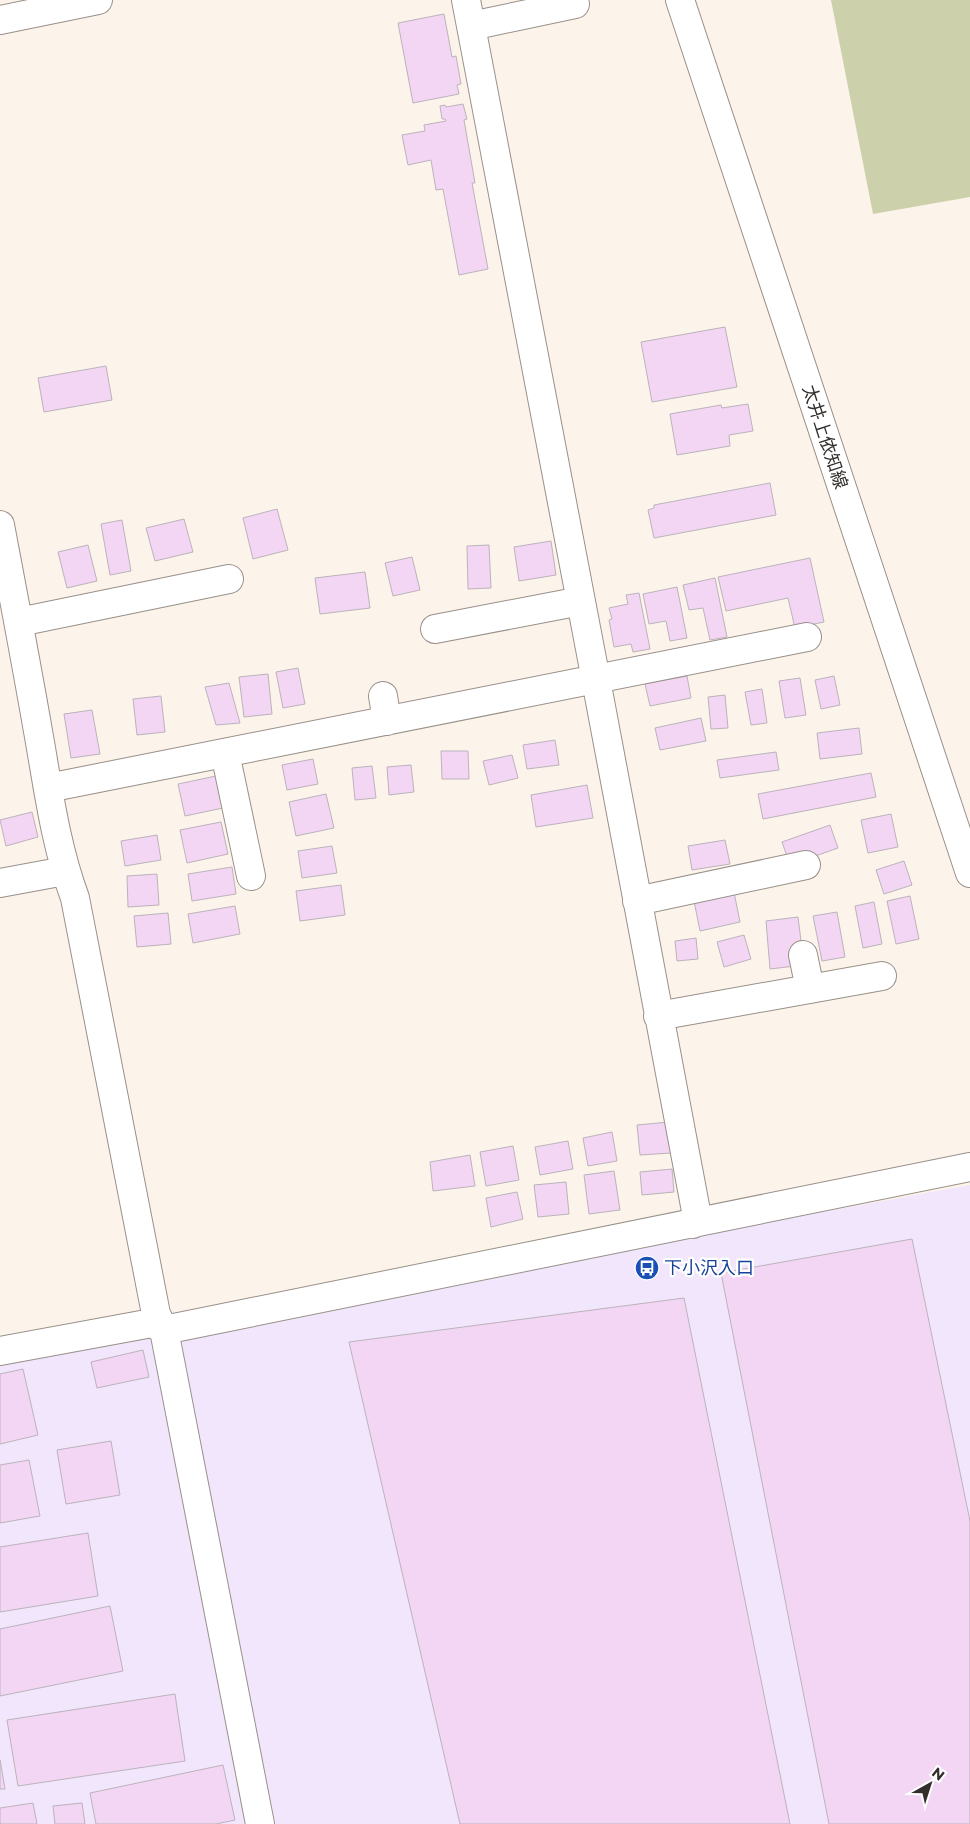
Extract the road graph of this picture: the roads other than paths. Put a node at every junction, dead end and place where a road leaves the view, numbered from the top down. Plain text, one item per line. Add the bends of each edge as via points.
1 (98, 0) edge
2 (466, 0) edge
3 (680, 0) edge
4 (575, 4) dead end
5 (39, 6) edge
6 (0, 20) edge
7 (471, 26) junction
8 (1, 532) edge
9 (229, 579) dead end
10 (581, 601) junction
11 (19, 622) junction
12 (435, 629) dead end
13 (807, 638) dead end
14 (596, 680) junction
15 (225, 753) junction
16 (48, 788) junction
17 (806, 865) dead end
18 (65, 871) junction
19 (970, 873) edge
20 (251, 876) dead end
21 (0, 883) edge
22 (637, 901) junction
23 (803, 955) dead end
24 (882, 976) dead end
25 (810, 989) junction
26 (658, 1016) junction
27 (970, 1167) edge
28 (693, 1224) junction
29 (164, 1330) junction
30 (0, 1351) edge
31 (260, 1824) edge

1 - 5 street
2 - 7 street
3 - 19 street, 太井上依知線
4 - 7 street
5 - 6 street
7 - 10 street
8 - 11 street
9 - 11 street via 189,575
10 - 12 street
10 - 14 street
11 - 16 street
13 - 14 street via 772,633
14 - 15 street via 385,708
14 - 22 street
15 - 16 street
15 - 20 street
16 - 18 street
17 - 22 street
18 - 21 street
18 - 29 street via 75,898 156,1314
22 - 26 street
23 - 25 street
24 - 25 street
25 - 26 street
26 - 28 street via 696,1212
27 - 28 street
28 - 29 street
29 - 30 street via 152,1323
29 - 31 street

